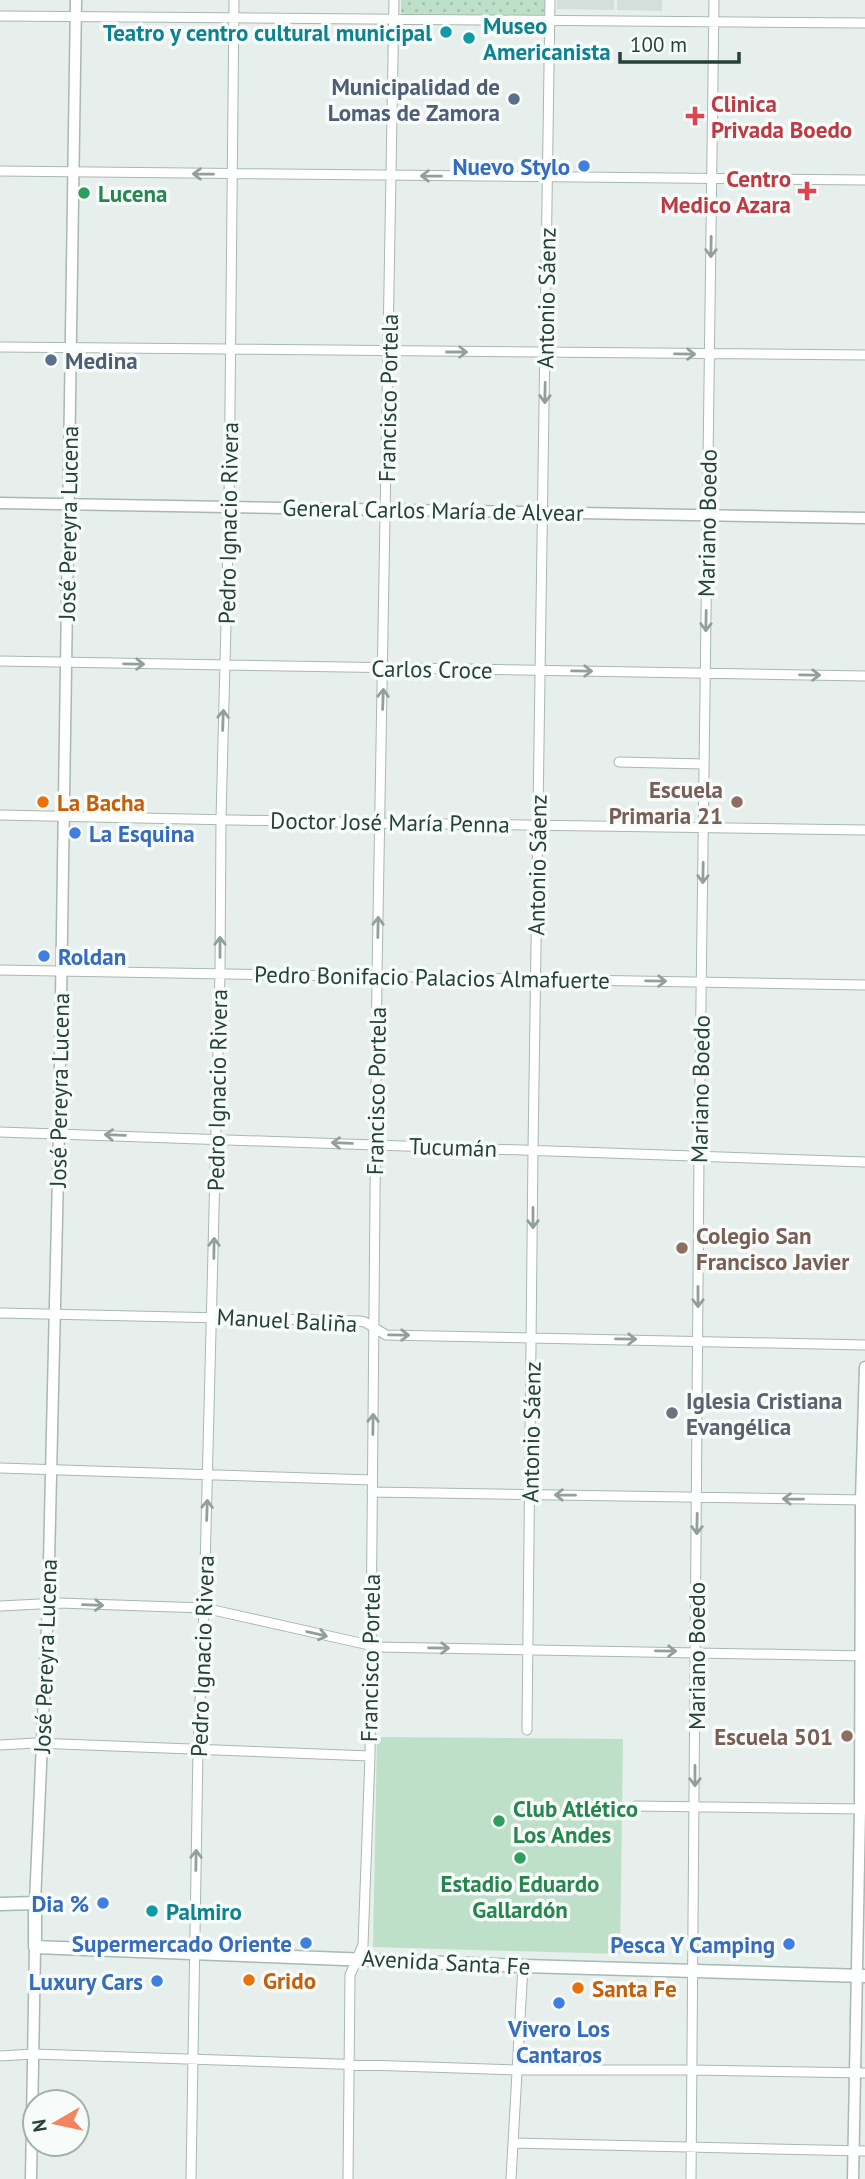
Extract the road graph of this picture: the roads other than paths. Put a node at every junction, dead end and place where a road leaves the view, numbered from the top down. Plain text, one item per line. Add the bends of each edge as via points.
1 (76, 0) edge
2 (234, 0) edge
3 (394, 0) edge
4 (550, 0) edge
5 (714, 0) edge
6 (0, 16) edge
7 (76, 17) junction
8 (234, 19) junction
9 (394, 20) junction
10 (550, 22) junction
11 (714, 22) junction
12 (865, 23) edge
13 (0, 171) edge
14 (73, 172) junction
15 (233, 174) junction
16 (392, 176) junction
17 (548, 178) junction
18 (712, 178) junction
19 (865, 180) edge
20 (0, 347) edge
21 (69, 348) junction
22 (231, 348) junction
23 (389, 352) junction
24 (545, 352) junction
25 (710, 354) junction
26 (865, 355) edge
27 (0, 503) edge
28 (69, 504) junction
29 (229, 506) junction
30 (386, 510) junction
31 (542, 513) junction
32 (708, 516) junction
33 (865, 518) edge
34 (0, 661) edge
35 (66, 662) junction
36 (225, 666) junction
37 (384, 668) junction
38 (541, 670) junction
39 (705, 673) junction
40 (865, 676) edge
41 (619, 762) dead end
42 (704, 764) junction
43 (0, 815) edge
44 (63, 816) junction
45 (220, 819) junction
46 (380, 823) junction
47 (538, 824) junction
48 (703, 827) junction
49 (865, 830) edge
50 (0, 970) edge
51 (61, 971) junction
52 (220, 973) junction
53 (377, 975) junction
54 (536, 979) junction
55 (701, 982) junction
56 (865, 985) edge
57 (0, 1132) edge
58 (59, 1133) junction
59 (216, 1139) junction
60 (376, 1144) junction
61 (533, 1150) junction
62 (699, 1155) junction
63 (865, 1162) edge
64 (0, 1313) edge
65 (54, 1315) junction
66 (212, 1317) junction
67 (374, 1327) junction
68 (533, 1338) junction
69 (698, 1341) junction
70 (865, 1345) edge
71 (865, 1367) edge
72 (0, 1468) edge
73 (51, 1469) junction
74 (208, 1476) junction
75 (372, 1480) junction
76 (372, 1492) junction
77 (530, 1494) junction
78 (697, 1497) junction
79 (863, 1500) edge
80 (48, 1604) junction
81 (0, 1606) edge
82 (204, 1608) junction
83 (371, 1646) junction
84 (528, 1650) junction
85 (695, 1652) junction
86 (862, 1656) edge
87 (527, 1730) dead end
88 (42, 1744) junction
89 (0, 1745) edge
90 (198, 1749) junction
91 (370, 1756) junction
92 (635, 1806) dead end
93 (695, 1806) junction
94 (862, 1809) edge
95 (35, 1902) junction
96 (0, 1904) edge
97 (35, 1947) junction
98 (194, 1952) junction
99 (359, 1958) junction
100 (523, 1966) junction
101 (693, 1970) junction
102 (861, 1976) edge
103 (33, 2054) junction
104 (0, 2056) edge
105 (192, 2059) junction
106 (349, 2064) junction
107 (518, 2070) junction
108 (692, 2070) junction
109 (860, 2073) edge
110 (513, 2143) junction
111 (692, 2147) junction
112 (859, 2151) edge
113 (31, 2179) edge
114 (191, 2179) edge
115 (348, 2179) edge
116 (511, 2179) edge
117 (691, 2179) edge
118 (853, 2179) edge

1 - 7 street, José Pereyra Lucena
2 - 8 street, Pedro Ignacio Rivera
3 - 9 street, Francisco Portela
4 - 10 street, Antonio Sáenz
5 - 11 street, Mariano Boedo
6 - 7 street
7 - 8 street
7 - 14 street, José Pereyra Lucena
8 - 9 street
8 - 15 street, Pedro Ignacio Rivera
9 - 10 street
9 - 16 street, Francisco Portela
10 - 11 street
10 - 17 street, Antonio Sáenz
11 - 12 street
11 - 18 street, Mariano Boedo
13 - 14 street
15 -> 14 street
14 - 21 street, José Pereyra Lucena
15 - 16 street
15 - 22 street, Pedro Ignacio Rivera
17 -> 16 street
16 - 23 street, Francisco Portela
17 - 18 street
17 - 24 street, Antonio Sáenz
18 - 19 street
18 -> 25 street, Mariano Boedo
20 - 21 street
21 - 22 street
21 - 28 street, José Pereyra Lucena
22 - 23 street
22 - 29 street, Pedro Ignacio Rivera
23 -> 24 street
23 - 30 street, Francisco Portela
24 -> 25 street
24 -> 31 street, Antonio Sáenz
25 - 26 street
25 - 32 street, Mariano Boedo
27 - 28 street, General Carlos María de Alvear
28 - 29 street, General Carlos María de Alvear
28 - 35 street, José Pereyra Lucena
29 - 30 street, General Carlos María de Alvear
29 - 36 street, Pedro Ignacio Rivera
30 - 31 street, General Carlos María de Alvear
30 - 37 street, Francisco Portela
31 - 32 street, General Carlos María de Alvear
31 - 38 street, Antonio Sáenz
32 - 33 street, General Carlos María de Alvear
32 -> 39 street, Mariano Boedo
34 - 35 street, Carlos Croce
35 -> 36 street, Carlos Croce
35 - 44 street, José Pereyra Lucena
36 - 37 street, Carlos Croce
45 -> 36 street, Pedro Ignacio Rivera
37 - 38 street, Carlos Croce
46 -> 37 street, Francisco Portela
38 -> 39 street, Carlos Croce
38 - 47 street, Antonio Sáenz
39 -> 40 street, Carlos Croce
39 - 42 street, Mariano Boedo
41 - 42 street
42 - 48 street, Mariano Boedo
43 - 44 street, Doctor José María Penna
44 - 45 street, Doctor José María Penna
44 - 51 street, José Pereyra Lucena
45 - 46 street, Doctor José María Penna
52 -> 45 street, Pedro Ignacio Rivera
46 - 47 street, Doctor José María Penna
53 -> 46 street, Francisco Portela
47 - 48 street, Doctor José María Penna
47 - 54 street, Antonio Sáenz
48 - 49 street, Doctor José María Penna
48 -> 55 street, Mariano Boedo
50 - 51 street, Pedro Bonifacio Palacios Almafuerte
51 - 52 street, Pedro Bonifacio Palacios Almafuerte
51 - 58 street, José Pereyra Lucena
52 - 53 street, Pedro Bonifacio Palacios Almafuerte
52 - 59 street, Pedro Ignacio Rivera
53 - 54 street, Pedro Bonifacio Palacios Almafuerte
53 - 60 street, Francisco Portela
54 -> 55 street, Pedro Bonifacio Palacios Almafuerte
54 - 61 street, Antonio Sáenz
55 - 56 street, Pedro Bonifacio Palacios Almafuerte
55 - 62 street, Mariano Boedo
57 - 58 street, Tucumán
59 -> 58 street, Tucumán
58 - 65 street, José Pereyra Lucena
60 -> 59 street, Tucumán
66 -> 59 street, Pedro Ignacio Rivera
60 - 61 street, Tucumán
60 - 67 street, Francisco Portela
61 - 62 street, Tucumán
61 -> 68 street, Antonio Sáenz
62 - 63 street, Tucumán
62 -> 69 street, Mariano Boedo
64 - 65 street, Manuel Baliña
65 - 66 street, Manuel Baliña
65 - 73 street, José Pereyra Lucena
66 - 67 street, Manuel Baliña via 359,1321
66 - 74 street, Pedro Ignacio Rivera
67 -> 68 street, Manuel Baliña via 386,1335
75 -> 67 street, Francisco Portela
68 -> 69 street, Manuel Baliña
68 - 77 street, Antonio Sáenz
69 - 70 street, Manuel Baliña
69 - 78 street, Mariano Boedo
71 - 79 street
72 - 73 street
73 - 74 street
73 - 80 street, José Pereyra Lucena
74 - 75 street
82 -> 74 street, Pedro Ignacio Rivera
75 - 76 street, Francisco Portela
76 - 77 street
76 - 83 street, Francisco Portela
78 -> 77 street
77 - 84 street, Antonio Sáenz
79 -> 78 street
78 -> 85 street, Mariano Boedo
79 - 86 street
80 - 81 street
80 -> 82 street
80 - 88 street, José Pereyra Lucena
82 -> 83 street
82 - 90 street, Pedro Ignacio Rivera
83 -> 84 street
83 - 91 street, Francisco Portela
84 -> 85 street
84 - 87 street, Antonio Sáenz
85 - 86 street
85 -> 93 street, Mariano Boedo
86 - 94 street
88 - 89 street
88 - 90 street
88 - 95 street, José Pereyra Lucena
90 - 91 street
98 -> 90 street, Pedro Ignacio Rivera
91 - 99 street, Francisco Portela
92 - 93 street
93 - 94 street
93 - 101 street, Mariano Boedo
94 - 102 street
95 - 96 main road
95 - 97 main road, José Pereyra Lucena
97 - 98 main road, Avenida Santa Fe
97 - 103 street, José Pereyra Lucena
98 - 99 main road, Avenida Santa Fe
98 - 105 street, Pedro Ignacio Rivera
99 - 100 main road, Avenida Santa Fe
99 - 106 street, Francisco Portela via 350,1975
100 - 101 main road, Avenida Santa Fe
100 - 107 street
101 - 102 main road, Avenida Santa Fe
101 - 108 street, Mariano Boedo
102 - 109 street
103 - 104 street
103 - 105 street
103 - 113 street, José Pereyra Lucena
105 - 106 street
105 - 114 street, Pedro Ignacio Rivera
106 - 107 street
106 - 115 street, Francisco Portela
107 - 108 street
107 - 110 street
108 - 109 street
108 - 111 street, Mariano Boedo
109 - 112 street
110 - 111 street
110 - 116 street
111 - 112 street
111 - 117 street, Mariano Boedo
112 - 118 street

